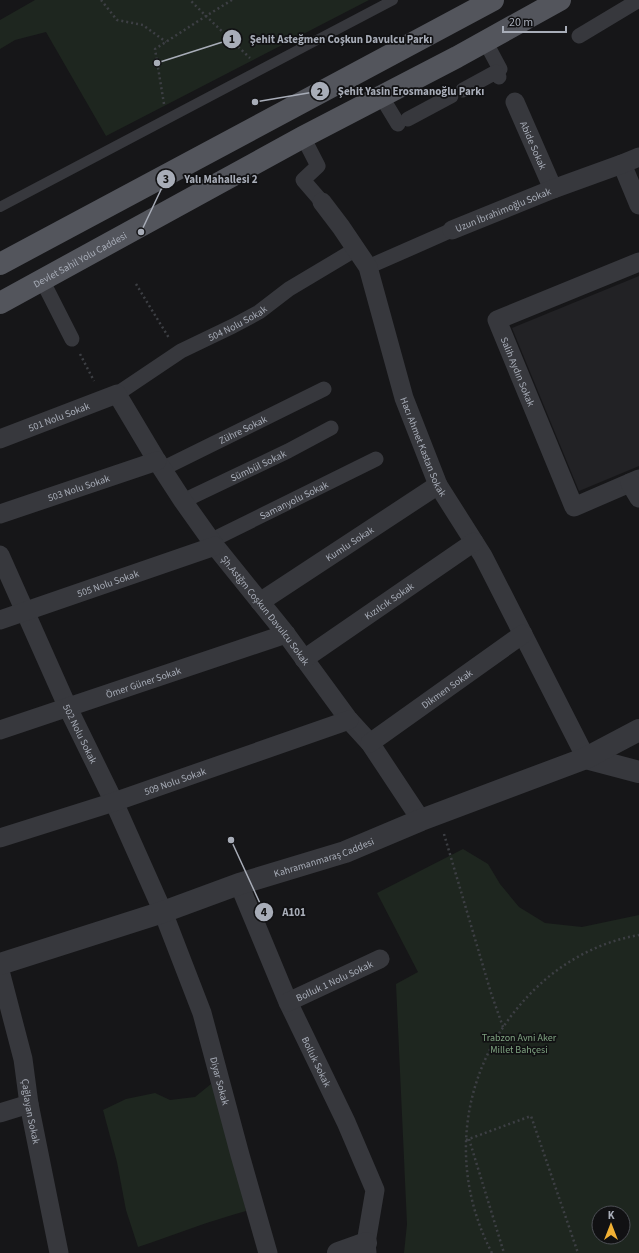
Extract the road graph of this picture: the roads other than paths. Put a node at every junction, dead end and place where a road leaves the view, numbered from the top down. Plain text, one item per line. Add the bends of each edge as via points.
1 (393, 0) edge
2 (493, 0) edge
3 (560, 0) edge
4 (639, 0) edge
5 (579, 36) dead end
6 (485, 41) junction
7 (381, 96) junction
8 (514, 100) dead end
9 (303, 137) junction
10 (631, 160) edge
11 (553, 189) junction
12 (322, 202) joint
13 (639, 205) edge
14 (0, 207) edge
15 (452, 230) joint
16 (356, 249) junction
17 (639, 262) edge
18 (0, 264) edge
19 (368, 267) junction
20 (42, 280) junction
21 (0, 303) edge
22 (72, 339) road end
23 (324, 389) dead end
24 (110, 396) junction
25 (331, 428) dead end
26 (0, 439) edge
27 (376, 459) dead end
28 (159, 465) junction
29 (438, 485) junction
30 (636, 487) edge
31 (183, 501) junction
32 (0, 514) edge
33 (474, 542) junction
34 (214, 543) junction
35 (0, 555) edge
36 (260, 602) junction
37 (26, 611) junction
38 (0, 620) edge
39 (286, 634) junction
40 (522, 634) junction
41 (304, 659) junction
42 (68, 708) junction
43 (349, 720) junction
44 (0, 730) edge
45 (639, 730) edge
46 (370, 743) junction
47 (586, 758) junction
48 (639, 772) edge
49 (114, 802) junction
50 (430, 817) junction
51 (0, 838) edge
52 (239, 884) junction
53 (163, 912) junction
54 (380, 959) dead end
55 (0, 964) edge
56 (0, 971) edge
57 (288, 1002) junction
58 (29, 1104) junction
59 (0, 1113) edge
60 (366, 1248) edge
61 (59, 1253) edge
62 (268, 1253) edge
63 (338, 1253) edge

1 - 14 lane
2 - 18 main road
3 - 6 main road, Devlet Sahil Yolu Caddesi
4 - 5 street
6 - 7 main road, Devlet Sahil Yolu Caddesi
6 - 7 street via 500,73 496,72 403,121
7 - 9 main road, Devlet Sahil Yolu Caddesi
8 - 11 street, Abide Sokak
9 - 12 street, Hacı Ahmet Kastan Sokak via 318,166 303,180
9 - 20 main road, Devlet Sahil Yolu Caddesi
10 - 11 street, Uzun İbrahimoğlu Sokak
10 - 13 street
11 - 15 street, Uzun İbrahimoğlu Sokak
12 - 16 street, Hacı Ahmet Kastan Sokak
15 - 19 street, Uzun İbrahimoğlu Sokak
16 - 19 street, Hacı Ahmet Kastan Sokak
16 - 24 street, 504 Nolu Sokak via 289,289 259,312 178,353
17 - 30 street, Salih Aydın Sokak via 497,320 574,507
19 - 29 street, Hacı Ahmet Kastan Sokak via 404,398
20 - 21 main road, Devlet Sahil Yolu Caddesi
20 - 22 street
23 - 28 street, Zühre Sokak
24 - 26 street, 501 Nolu Sokak
24 - 28 street, Şh.Astğm Coşkun Davulcu Sokak
25 - 31 street, Sümbül Sokak
27 - 34 street, Samanyolu Sokak
28 - 31 street, Şh.Astğm Coşkun Davulcu Sokak
28 - 32 street, 503 Nolu Sokak
29 - 33 street, Hacı Ahmet Kastan Sokak
29 - 36 street, Kumlu Sokak
31 - 34 street, Şh.Astğm Coşkun Davulcu Sokak
33 - 40 street, Hacı Ahmet Kastan Sokak
33 - 41 street, Kızılcık Sokak
34 - 36 street, Şh.Astğm Coşkun Davulcu Sokak
34 - 37 street, 505 Nolu Sokak
35 - 37 street, 502 Nolu Sokak
36 - 39 street, Şh.Astğm Coşkun Davulcu Sokak
37 - 38 street, 505 Nolu Sokak
37 - 42 street, 502 Nolu Sokak
39 - 41 street, Şh.Astğm Coşkun Davulcu Sokak
39 - 42 street, Ömer Güner Sokak
40 - 46 street, Dikmen Sokak
40 - 47 street, Hacı Ahmet Kastan Sokak
41 - 43 street, Şh.Astğm Coşkun Davulcu Sokak
42 - 44 street, Ömer Güner Sokak
42 - 49 street, 502 Nolu Sokak
43 - 46 street, Şh.Astğm Coşkun Davulcu Sokak
43 - 49 street, 509 Nolu Sokak
45 - 47 street, Kahramanmaraş Caddesi
46 - 50 street, Şh.Astğm Coşkun Davulcu Sokak
47 - 48 street
47 - 50 street, Kahramanmaraş Caddesi
49 - 51 street, 509 Nolu Sokak
49 - 53 street, 502 Nolu Sokak
50 - 52 street, Kahramanmaraş Caddesi via 345,852
52 - 53 street, Kahramanmaraş Caddesi
52 - 57 street, Bolluk Sokak
53 - 55 street, Kahramanmaraş Caddesi
53 - 62 street, Diyar Sokak via 202,1013
54 - 57 street, Bolluk 1 Nolu Sokak
56 - 58 street, Çağlayan Sokak via 23,1059
57 - 60 street, Bolluk Sokak via 346,1122 375,1190
58 - 59 street
58 - 61 street, Çağlayan Sokak
60 - 63 street

